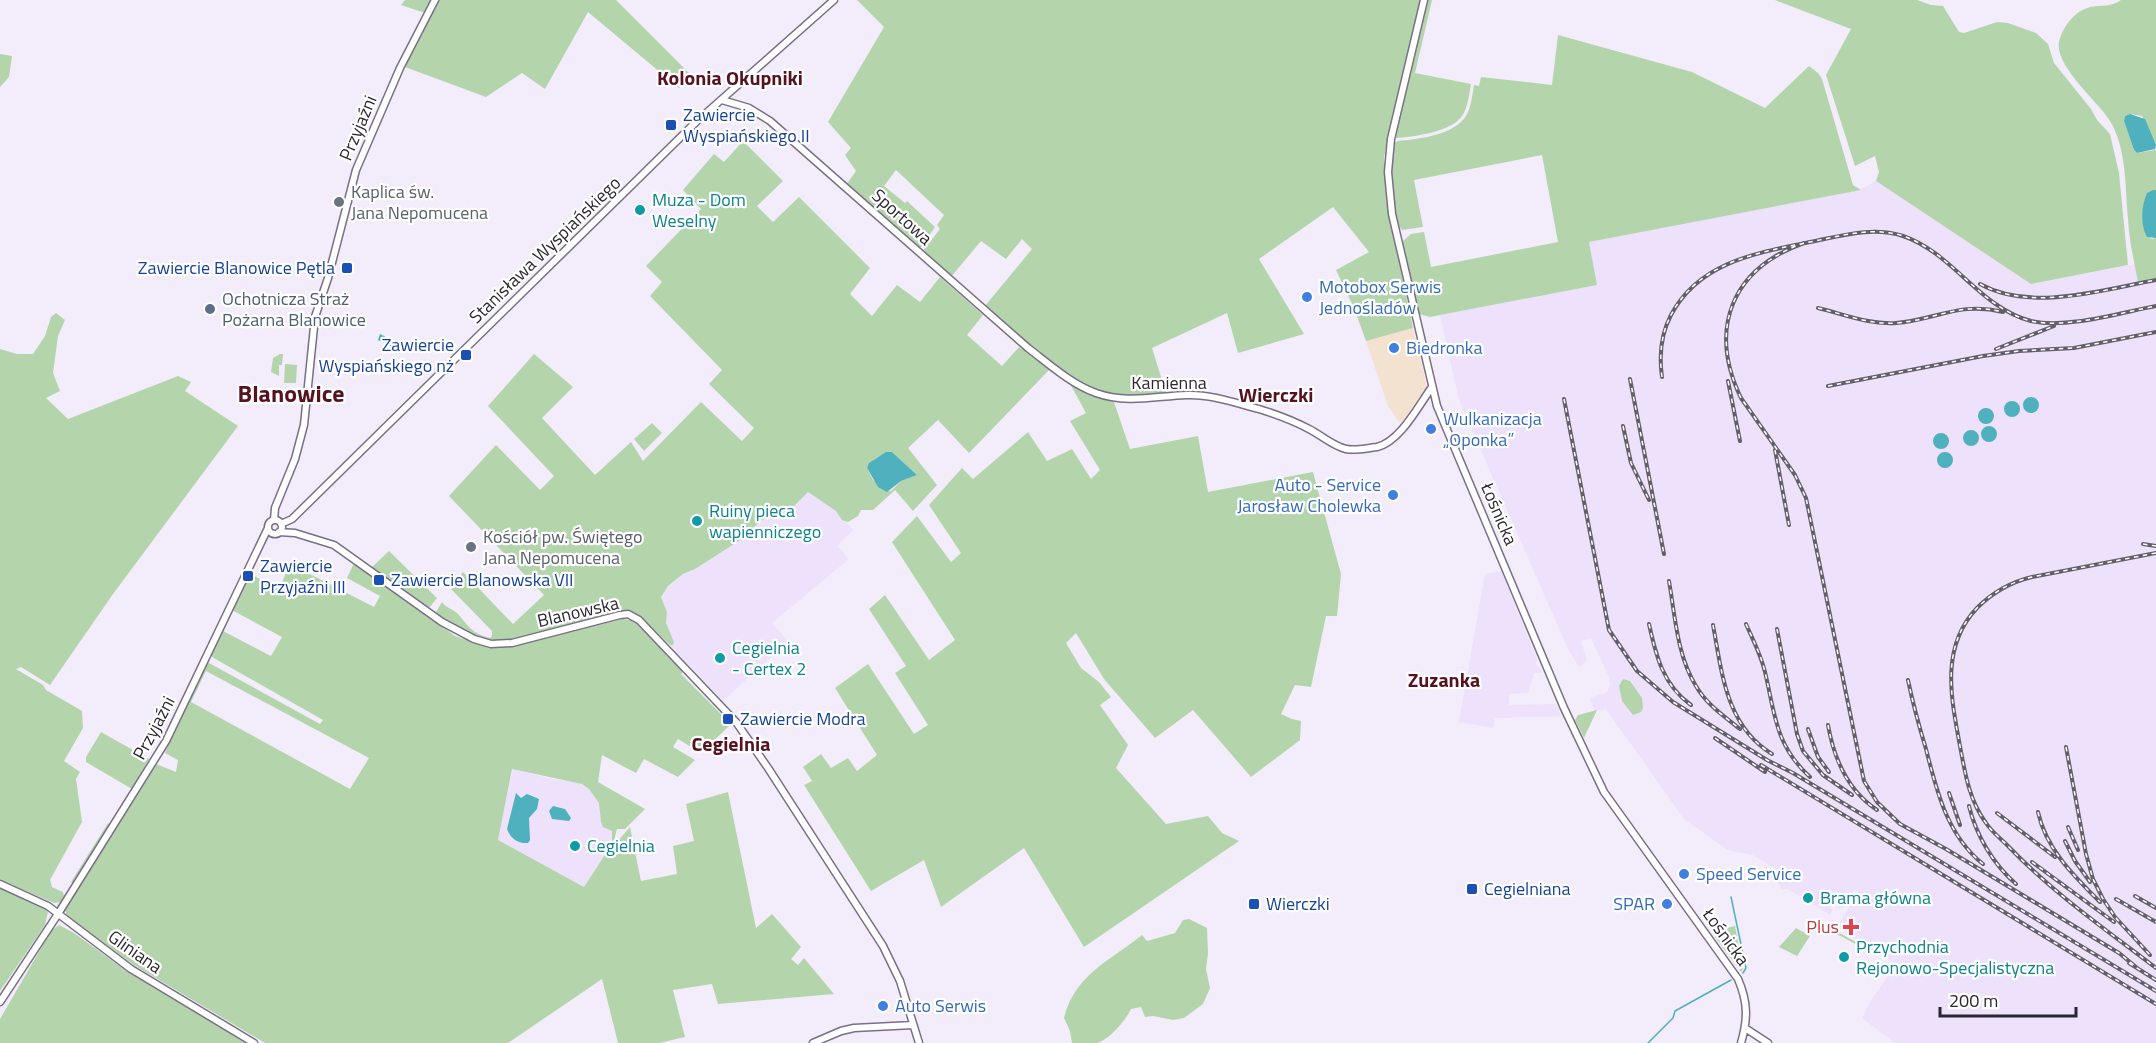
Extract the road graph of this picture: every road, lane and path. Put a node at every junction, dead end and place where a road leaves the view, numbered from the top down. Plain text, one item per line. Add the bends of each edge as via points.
1 (435, 0) edge
2 (834, 0) edge
3 (1424, 0) edge
4 (722, 100) junction
5 (1054, 369) joint
6 (1432, 387) junction
7 (274, 520) junction
8 (284, 524) junction
9 (268, 528) junction
10 (278, 533) junction
11 (295, 533) junction
12 (259, 547) junction
13 (0, 884) edge
14 (58, 914) junction
15 (0, 1002) edge
16 (913, 1025) junction
17 (1745, 1028) junction
18 (254, 1043) edge
19 (813, 1043) edge
20 (919, 1043) edge
21 (1741, 1043) edge
22 (1768, 1043) edge

1 - 7 street, Przyjaźni via 400,68 356,170 313,330 304,425
2 - 4 street, Stanisława Wyspiańskiego
3 - 6 street, Łośnicka via 1391,139 1388,172 1392,214
4 - 5 street, Sportowa via 749,108 779,128
4 - 8 street, Stanisława Wyspiańskiego
5 - 6 street, Kamienna via 1089,390 1113,398 1188,394 1261,410 1307,428 1344,449 1377,447 1390,441
6 - 17 street, Łośnicka via 1549,673 1604,792 1738,979 1747,1010
7 - 8 street
7 - 9 street, Przyjaźni
8 - 10 street
8 - 11 street
9 - 10 street
9 - 12 street, Przyjaźni
10 - 11 street, Blanowska
10 - 12 street, Przyjaźni
11 - 16 street, Blanowska via 343,550 442,622 482,642 512,643 620,615 628,614 639,620 723,706 755,747 884,946
12 - 14 street, Przyjaźni via 169,735
13 - 14 street, Gliniana
14 - 15 street, Przyjaźni
14 - 18 street, Gliniana via 131,969
16 - 19 street via 854,1028
16 - 20 street, Blanowska
17 - 21 street
17 - 22 street

